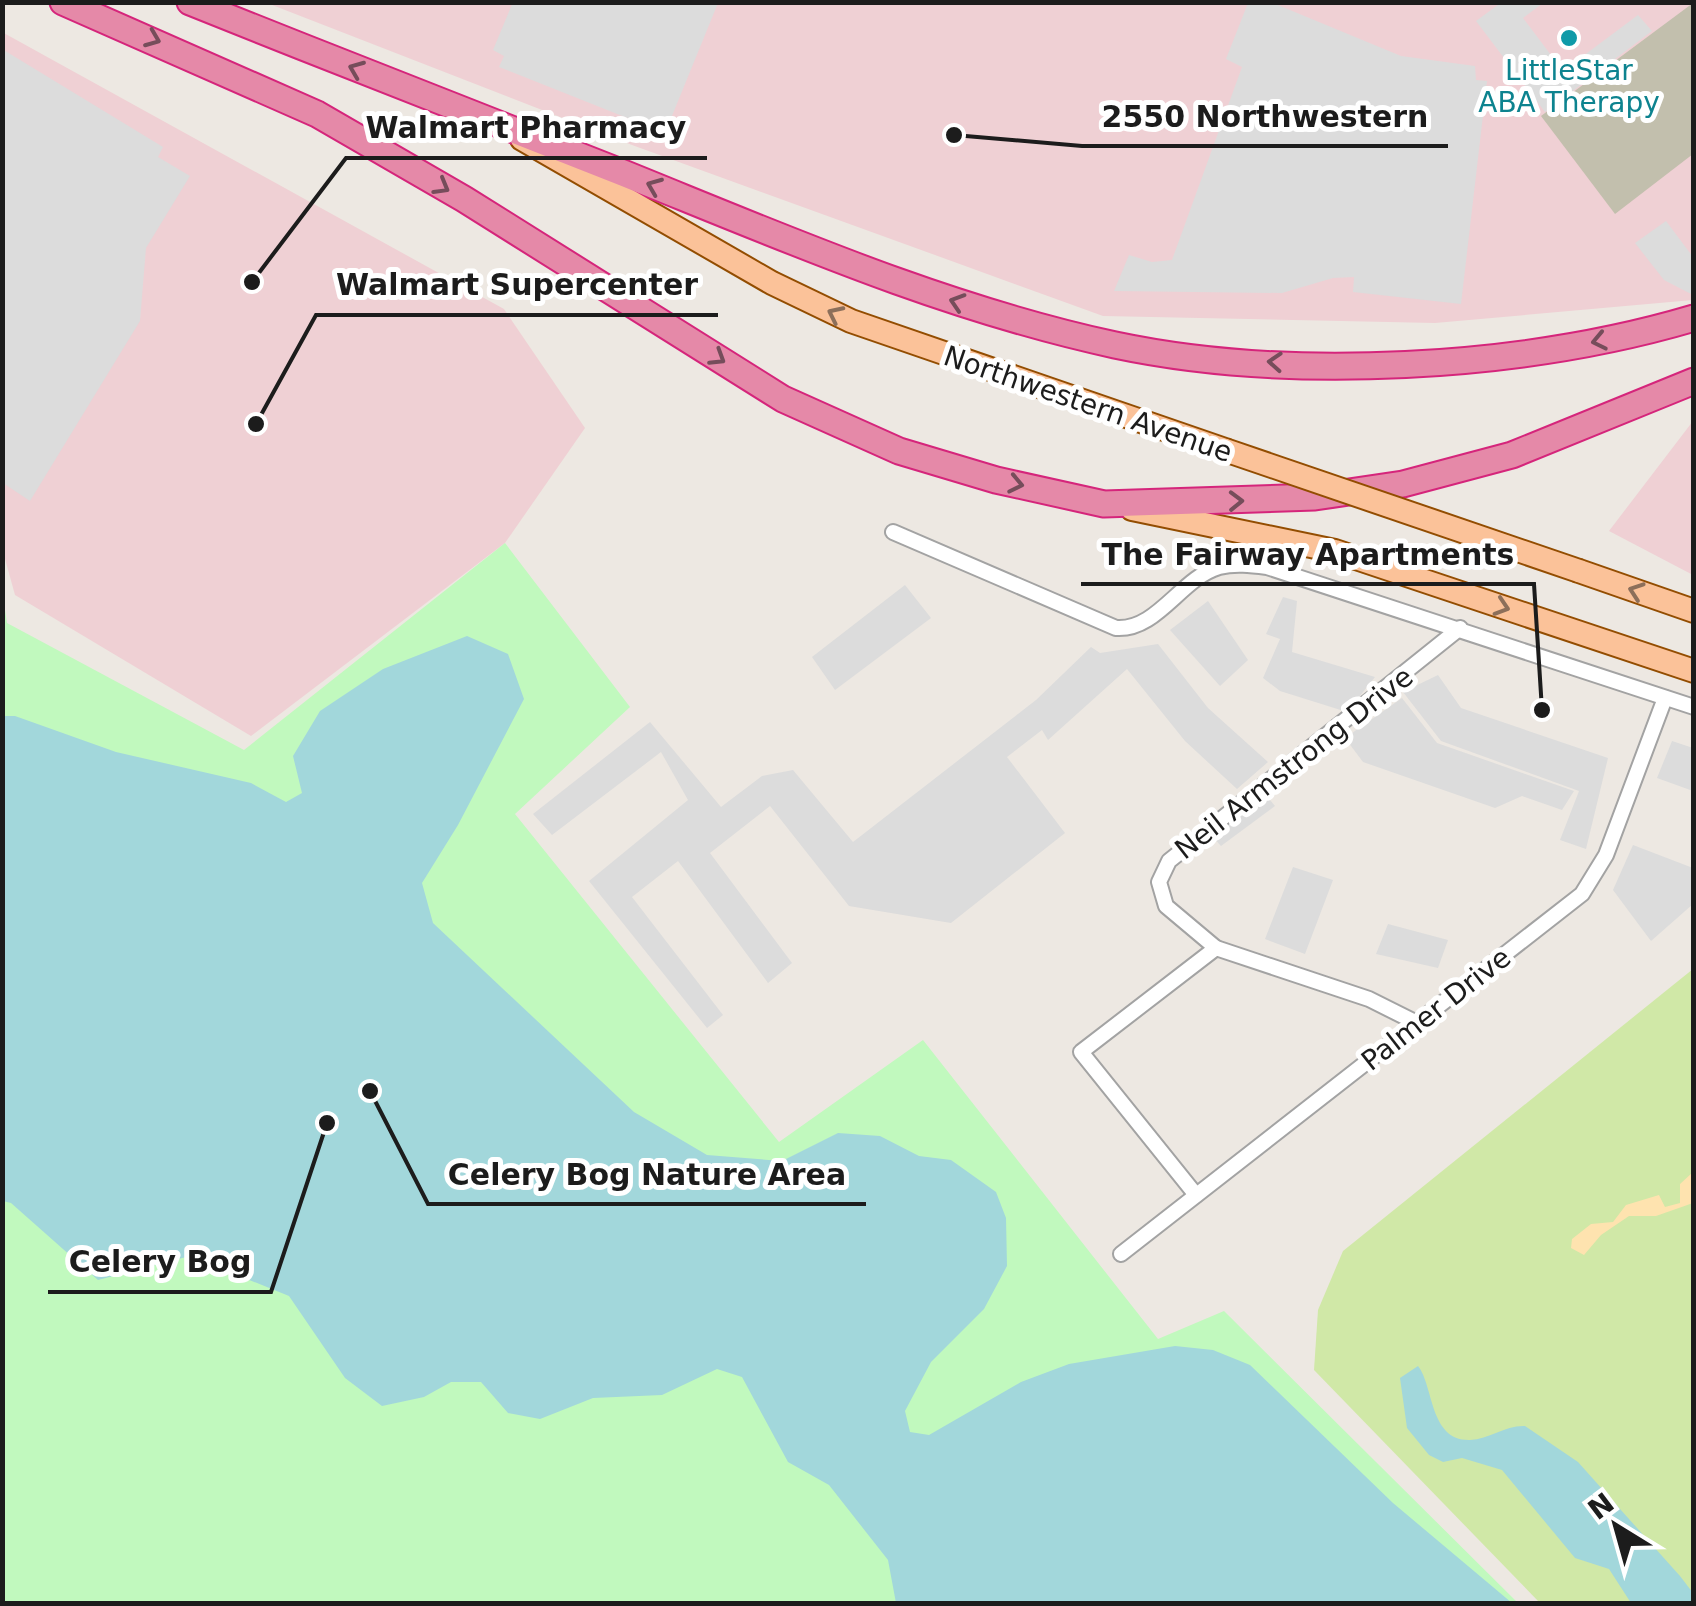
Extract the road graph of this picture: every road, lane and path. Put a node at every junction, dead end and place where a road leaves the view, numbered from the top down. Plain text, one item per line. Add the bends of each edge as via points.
1 (63, 2) edge
2 (190, 2) edge
3 (512, 132) junction
4 (1694, 318) edge
5 (1694, 381) edge
6 (1104, 504) junction
7 (892, 532) dead end
8 (1694, 611) edge
9 (1460, 628) junction
10 (1694, 670) edge
11 (1665, 698) junction
12 (1694, 707) edge
13 (1216, 948) junction
14 (1417, 1023) junction
15 (1196, 1195) junction
16 (1121, 1254) dead end

1 -> 6 highway via 317,114 783,399 899,451
3 -> 2 highway
4 -> 3 highway via 1579,346 1332,366 1117,345 889,280
8 -> 3 main road, Northwestern Avenue, bridge via 851,322
6 -> 5 highway via 1267,500 1403,484 1512,456
6 -> 10 main road via 1335,551
7 - 9 street via 1116,628 1146,619 1202,574 1244,564
9 - 11 street
9 - 13 street, Neil Armstrong Drive via 1162,871 1166,906
11 - 12 street
11 - 14 street, Palmer Drive via 1606,855 1582,894
13 - 14 street
13 - 15 street via 1081,1052
14 - 15 street, Palmer Drive
15 - 16 street, Palmer Drive

